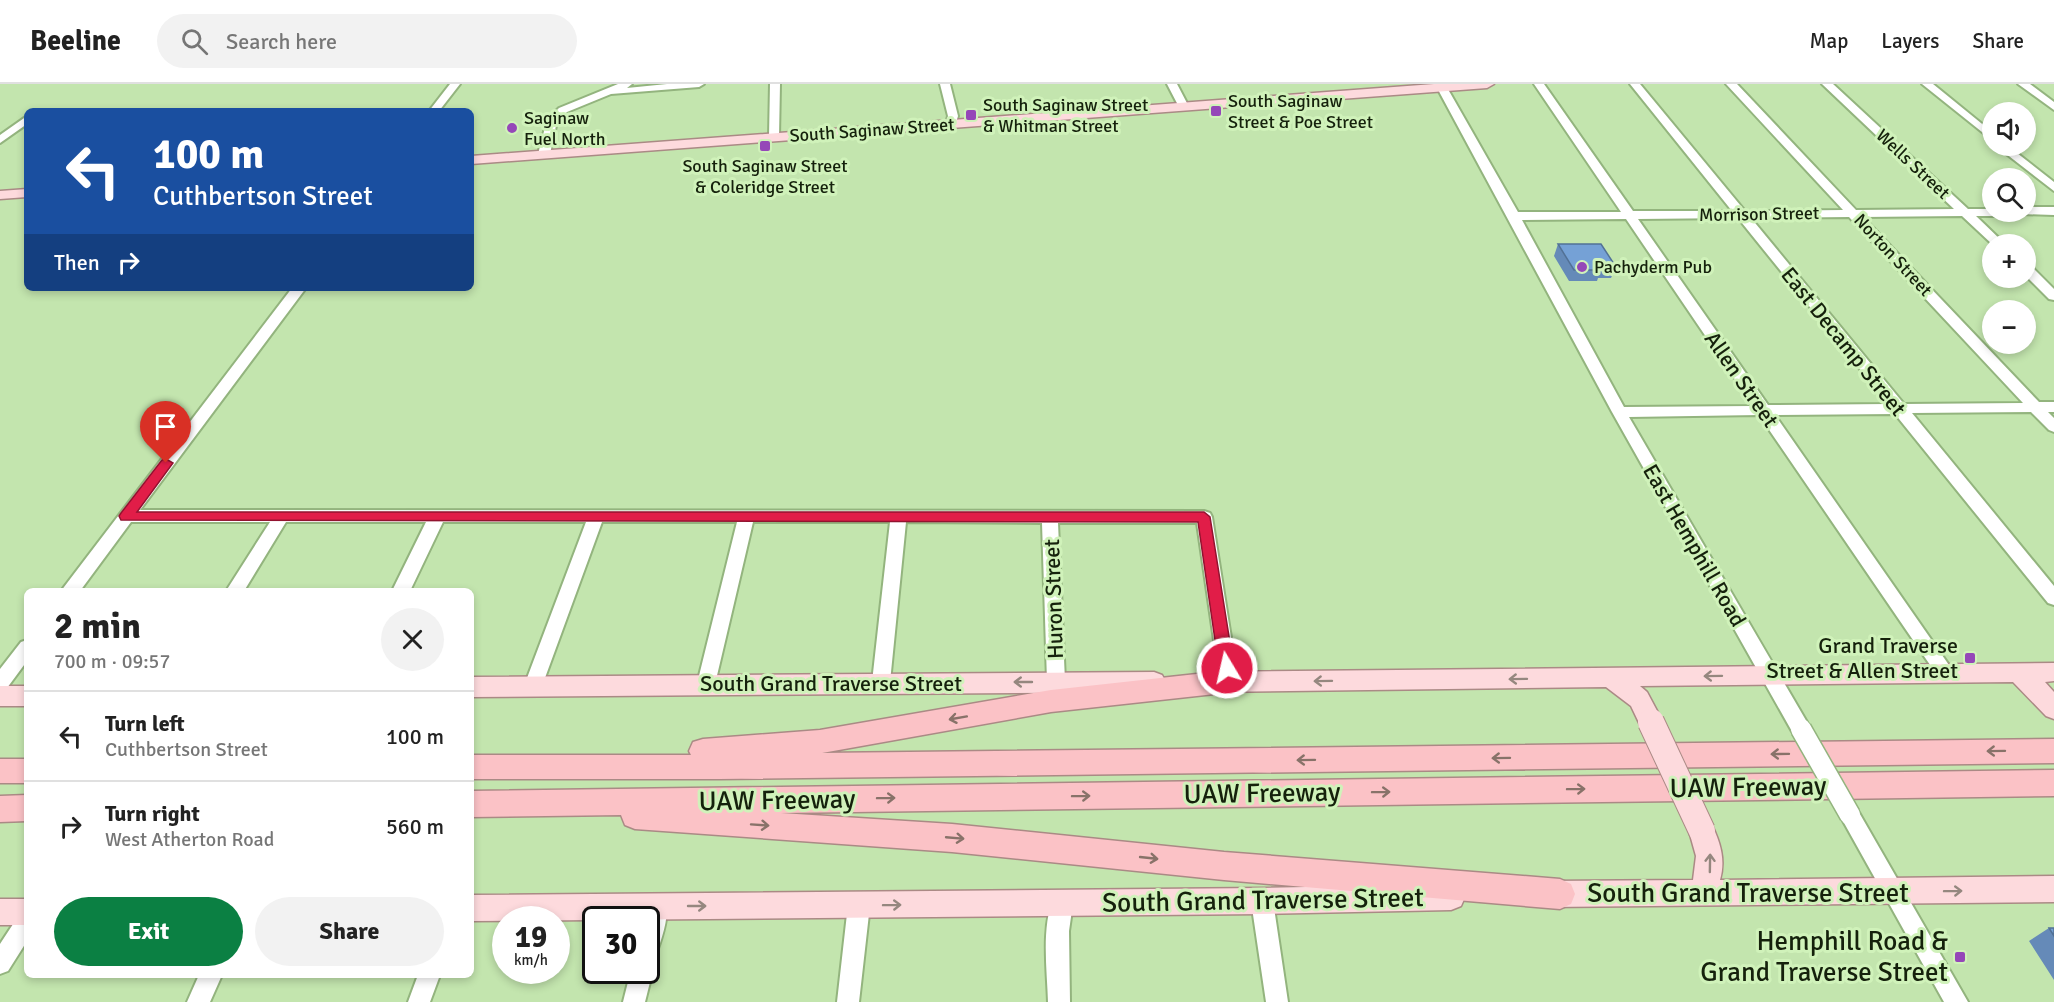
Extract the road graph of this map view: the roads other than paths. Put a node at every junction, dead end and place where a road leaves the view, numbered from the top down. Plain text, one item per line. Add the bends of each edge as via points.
1 (455, 84) edge
2 (627, 84) edge
3 (699, 84) edge
4 (774, 84) edge
5 (945, 84) edge
6 (1172, 84) edge
7 (1488, 84) edge
8 (1539, 84) edge
9 (1635, 84) edge
10 (1731, 84) edge
11 (1827, 84) edge
12 (1927, 84) edge
13 (2023, 84) edge
14 (1441, 86) edge
15 (606, 93) junction
16 (1184, 106) junction
17 (2054, 107) edge
18 (436, 108) edge
19 (24, 121) edge
20 (951, 124) junction
21 (1982, 129) edge
22 (774, 137) junction
23 (0, 140) edge
24 (544, 154) junction
25 (2014, 156) edge
26 (474, 160) edge
27 (2054, 188) edge
28 (24, 193) edge
29 (0, 195) edge
30 (2036, 211) edge
31 (2054, 211) edge
32 (1965, 212) junction
33 (1982, 212) edge
34 (1853, 213) junction
35 (1742, 214) junction
36 (1629, 215) junction
37 (1514, 216) junction
38 (1989, 234) edge
39 (2036, 279) edge
40 (298, 291) edge
41 (2054, 296) edge
42 (2035, 407) junction
43 (2054, 407) edge
44 (1899, 409) junction
45 (1764, 411) junction
46 (1619, 412) junction
47 (2054, 427) edge
48 (126, 516) junction
49 (899, 516) junction
50 (281, 517) junction
51 (437, 517) junction
52 (596, 517) junction
53 (746, 517) junction
54 (1050, 517) junction
55 (72, 588) edge
56 (237, 588) edge
57 (402, 588) edge
58 (2054, 598) edge
59 (24, 651) edge
60 (2018, 672) junction
61 (2054, 672) edge
62 (1945, 673) junction
63 (1772, 676) junction
64 (1612, 678) junction
65 (1056, 681) junction
66 (881, 682) junction
67 (1226, 682) junction
68 (0, 683) edge
69 (706, 684) junction
70 (534, 686) junction
71 (474, 687) edge
72 (0, 696) edge
73 (24, 696) edge
74 (2054, 709) edge
75 (2054, 751) edge
76 (474, 762) edge
77 (474, 767) edge
78 (0, 771) edge
79 (24, 771) edge
80 (2054, 783) edge
81 (474, 804) edge
82 (24, 808) edge
83 (0, 809) edge
84 (474, 809) edge
85 (2054, 889) edge
86 (1894, 892) junction
87 (1560, 894) junction
88 (1700, 894) junction
89 (1262, 901) junction
90 (1062, 903) junction
91 (859, 905) junction
92 (582, 907) edge
93 (660, 907) edge
94 (474, 908) edge
95 (0, 912) edge
96 (24, 912) edge
97 (24, 927) edge
98 (0, 963) edge
99 (210, 978) edge
100 (428, 978) edge
101 (638, 984) edge
102 (198, 1002) edge
103 (419, 1002) edge
104 (634, 1002) edge
105 (848, 1002) edge
106 (1059, 1002) edge
107 (1277, 1002) edge
108 (1957, 1002) edge

1 - 18 street
2 - 15 street
3 - 15 street
4 - 22 street
5 - 20 street via 953,116
6 - 16 street
7 - 14 main road, South Saginaw Street
8 - 36 street, Allen Street
9 - 35 street, East Decamp Street
10 - 34 street, Norton Street
11 - 32 street, Wells Street
12 - 21 street
13 - 17 street
14 - 16 main road, South Saginaw Street
14 - 37 street, East Hemphill Road
15 - 24 street via 572,105 552,120
16 - 20 main road, South Saginaw Street
19 - 23 street
20 - 22 main road, South Saginaw Street
22 - 24 main road, South Saginaw Street
24 - 26 main road, South Saginaw Street
25 - 27 street
28 - 29 main road
30 - 31 street
32 - 33 street, Morrison Street
32 - 34 street, Morrison Street
32 - 38 street, Wells Street
34 - 35 street, Morrison Street
34 - 42 street, Norton Street
35 - 36 street, Morrison Street
35 - 44 street, East Decamp Street
36 - 37 street, Morrison Street
36 - 45 street, Allen Street
37 - 46 street, East Hemphill Road
39 - 41 street
40 - 48 street
42 - 43 street
42 - 44 street
42 - 47 street, Norton Street
44 - 45 street
44 - 58 street, East Decamp Street
45 - 46 street
45 - 62 street, Allen Street
46 - 63 street, East Hemphill Road
48 - 50 street
48 - 55 street
49 - 53 street
49 - 54 street
49 - 66 street
50 - 51 street
50 - 56 street
51 - 52 street
51 - 57 street
52 - 53 street
52 - 70 street
53 - 69 street
54 - 65 street, Huron Street
54 - 67 street via 1204,517
59 - 68 street
60 - 61 main road, South Grand Traverse Street
60 - 62 main road, South Grand Traverse Street
60 - 74 main road
62 - 63 main road, South Grand Traverse Street
63 -> 64 main road, South Grand Traverse Street
63 - 86 street, East Hemphill Road, bridge
64 -> 67 main road, South Grand Traverse Street
88 -> 64 main road, bridge via 1711,867 1702,831 1639,699
65 -> 66 main road, South Grand Traverse Street
65 - 67 main road, South Grand Traverse Street
66 - 69 main road, South Grand Traverse Street
67 -> 76 highway via 1051,701 820,742 747,750
69 - 70 main road, South Grand Traverse Street
70 - 71 main road, South Grand Traverse Street
72 - 73 main road
75 -> 77 highway, UAW Freeway
78 - 79 highway
81 -> 80 highway, UAW Freeway
82 - 83 highway
84 -> 87 highway via 952,838
86 -> 85 main road, South Grand Traverse Street
86 - 88 main road, South Grand Traverse Street
86 - 108 street, East Hemphill Road
87 - 88 main road, South Grand Traverse Street
87 - 89 main road, South Grand Traverse Street
89 - 90 main road, South Grand Traverse Street
89 - 107 street
91 -> 90 main road, South Grand Traverse Street
90 - 106 street via 1058,932
93 -> 91 main road, South Grand Traverse Street
91 - 105 street
92 - 94 main road, South Grand Traverse Street
95 - 96 main road
97 - 98 street
99 - 102 street
100 - 103 street
101 - 104 street

